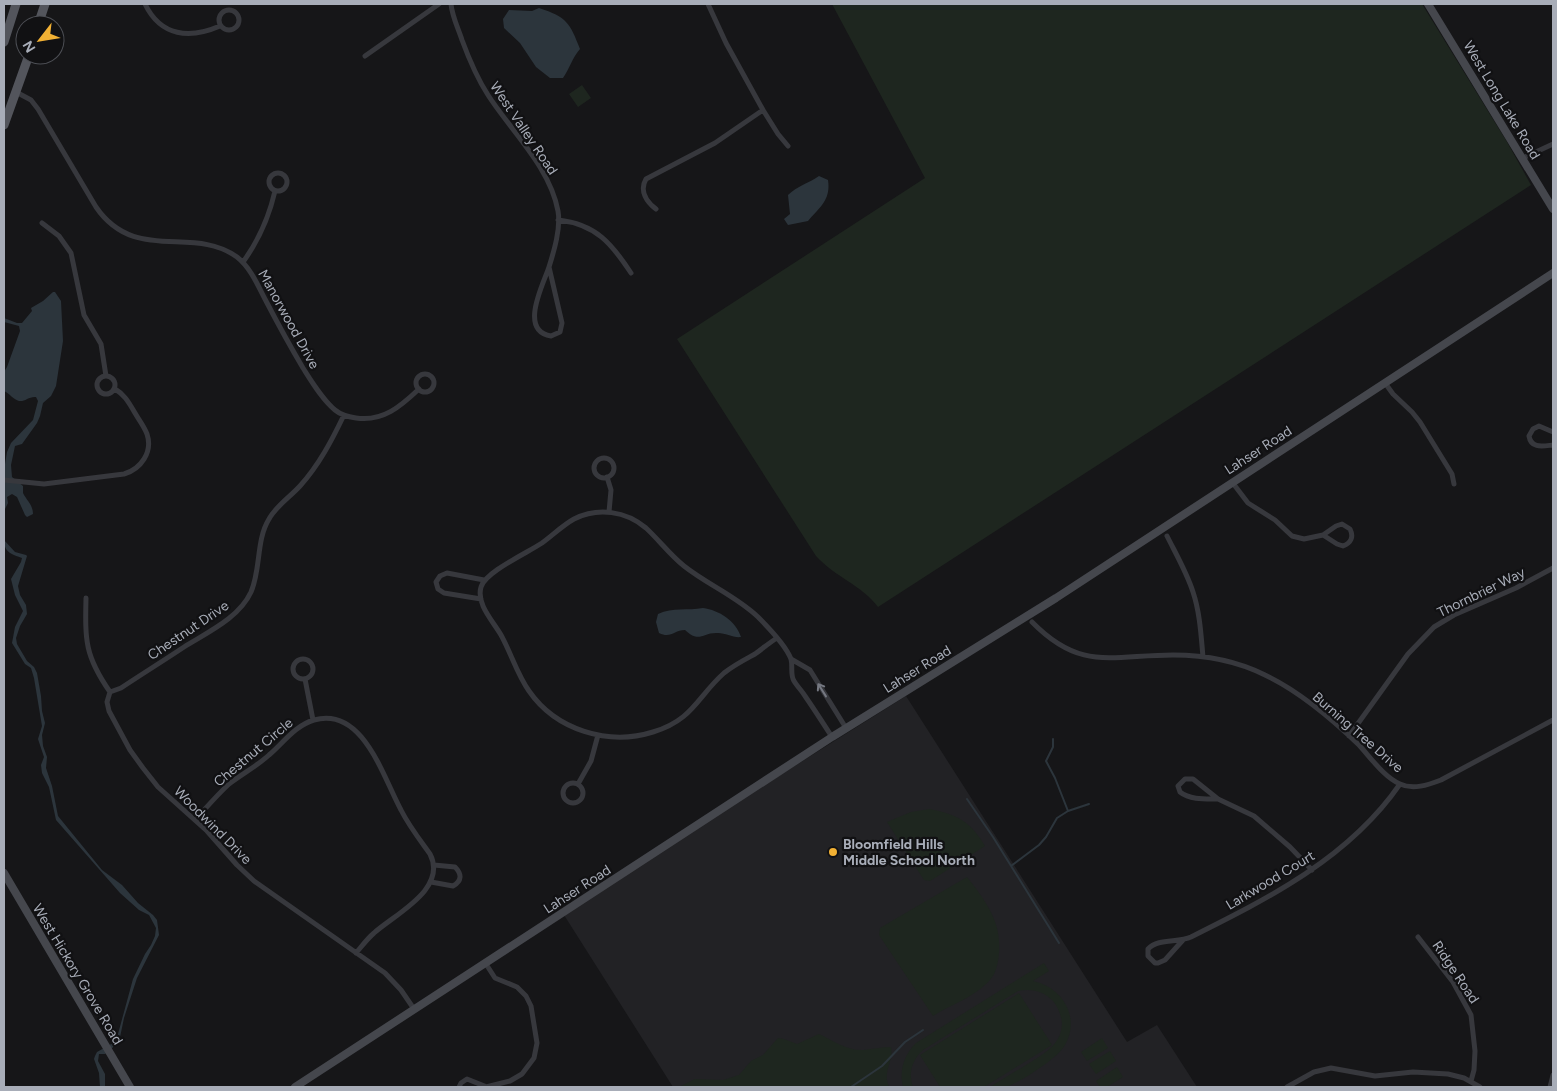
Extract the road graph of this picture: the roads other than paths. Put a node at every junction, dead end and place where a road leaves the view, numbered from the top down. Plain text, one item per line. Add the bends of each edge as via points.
1 (16, 4) edge
2 (145, 4) edge
3 (439, 4) edge
4 (452, 4) edge
5 (708, 4) edge
6 (1428, 4) edge
7 (220, 26) junction
8 (4, 42) edge
9 (365, 56) dead end
10 (25, 65) edge
11 (16, 92) junction
12 (763, 110) junction
13 (4, 125) edge
14 (1553, 144) edge
15 (788, 146) dead end
16 (1523, 158) junction
17 (276, 191) dead end
18 (656, 209) dead end
19 (1553, 210) edge
20 (558, 220) junction
21 (42, 222) dead end
22 (243, 262) junction
23 (549, 267) junction
24 (631, 273) dead end
25 (1553, 273) edge
26 (106, 376) junction
27 (1385, 383) junction
28 (115, 389) junction
29 (419, 389) dead end
30 (344, 415) junction
31 (1553, 432) edge
32 (1553, 445) edge
33 (607, 477) dead end
34 (4, 480) edge
35 (1232, 482) junction
36 (1454, 484) dead end
37 (609, 512) junction
38 (1323, 535) junction
39 (1167, 536) dead end
40 (1553, 568) edge
41 (484, 580) junction
42 (86, 598) dead end
43 (481, 599) junction
44 (1032, 622) dead end
45 (777, 638) junction
46 (1203, 657) junction
47 (791, 660) junction
48 (305, 679) dead end
49 (110, 692) junction
50 (313, 720) junction
51 (1553, 720) edge
52 (846, 728) junction
53 (598, 735) junction
54 (1349, 736) junction
55 (832, 737) junction
56 (578, 784) dead end
57 (1400, 784) junction
58 (1218, 799) junction
59 (195, 820) junction
60 (434, 865) junction
61 (1312, 870) junction
62 (4, 873) edge
63 (431, 882) junction
64 (1418, 937) dead end
65 (1184, 940) junction
66 (356, 953) junction
67 (486, 964) junction
68 (414, 1009) junction
69 (1553, 1075) edge
70 (1471, 1081) junction
71 (130, 1087) edge
72 (295, 1087) edge
73 (459, 1087) edge
74 (486, 1087) edge
75 (1287, 1087) edge
76 (1480, 1087) edge
77 (1550, 1087) edge

1 - 8 main road
2 - 7 street via 159,23 175,32 197,34
3 - 9 street
4 - 20 street, West Valley Road via 479,79 539,166 558,210
5 - 12 street
6 - 16 street, West Long Lake Road
7 - 7 street via 228,30 236,27 239,21 236,13 231,10 222,12
10 - 11 main road
11 - 13 main road
11 - 22 street, Manorwood Drive via 31,100 38,109 96,207 112,225 138,238 218,248
12 - 15 street
12 - 18 street via 715,143 646,180 644,194
14 - 16 street
16 - 19 street, West Long Lake Road
17 - 22 street via 261,232
20 - 23 street, West Valley Road
20 - 24 street via 602,236 615,248
21 - 26 street via 59,236 71,253 84,315 101,344
22 - 30 street, Manorwood Drive via 308,375 326,401
23 - 23 street, West Valley Road via 535,313 540,331 551,336 560,332 562,323
25 - 27 street, Lahser Road
26 - 28 street via 113,379
26 - 28 street via 99,379 98,390 106,395
27 - 35 street, Lahser Road
27 - 36 street via 1420,422 1452,474
28 - 34 street via 123,394 146,432 148,451 133,471 49,483
29 - 30 street via 399,407 381,416 365,419
30 - 49 street, Chestnut Drive via 316,466 267,522 256,579 242,605 226,620
31 - 32 street via 1539,426 1529,436 1530,442 1536,446
33 - 37 street via 611,490
35 - 38 street via 1248,503 1275,520 1292,536 1304,539
35 - 52 street, Lahser Road via 1018,622
37 - 41 street via 576,518
37 - 45 street via 640,524 682,564 751,611
38 - 38 street via 1342,546 1350,542 1352,536 1350,529 1342,524
39 - 46 street via 1194,592
40 - 54 street, Thornbrier Way via 1434,627 1408,654
41 - 43 street via 480,588
41 - 43 street via 447,573 436,582 444,593
42 - 49 street, Woodwind Drive via 85,632 89,653
43 - 53 street via 535,699 563,722
44 - 46 street, Burning Tree Drive via 1064,647 1091,657
45 - 47 street
45 - 53 street via 729,669 690,711 671,724 633,737
46 - 54 street, Burning Tree Drive via 1224,660 1265,675 1308,702
52 -> 47 street via 810,670
47 - 55 street via 793,680
48 - 50 street
49 - 59 street, Woodwind Drive via 109,711 137,760 158,786
50 - 59 street, Chestnut Circle via 229,785
50 - 60 street, Chestnut Circle via 340,720 358,734 376,759 402,812
51 - 57 street, Burning Tree Drive via 1441,780 1423,786
52 - 55 street, Lahser Road
53 - 56 street via 591,761
54 - 57 street, Burning Tree Drive
55 - 67 street, Lahser Road
57 - 61 street, Larkwood Court via 1355,834
58 - 58 street via 1186,796 1178,786 1185,779 1193,779
58 - 61 street via 1259,820
59 - 66 street, Woodwind Drive via 254,881
60 - 63 street
60 - 63 street via 455,867 460,879 454,886
61 - 65 street, Larkwood Court via 1257,903
62 - 71 street, West Hickory Grove Road
63 - 66 street via 410,905 371,935
64 - 70 street, Ridge Road via 1453,982 1471,1015 1475,1051
65 - 65 street, Larkwood Court via 1161,962 1155,963 1148,956 1148,950 1156,944
66 - 68 street, Woodwind Drive via 388,976
67 - 68 street, Lahser Road
67 - 74 street via 495,978 516,987 526,996 531,1006 537,1043 534,1058 522,1074 510,1081
68 - 72 street, Lahser Road
69 - 77 street
70 - 75 street via 1434,1073 1375,1076 1331,1068 1314,1072
70 - 76 street
73 - 74 street via 467,1079

